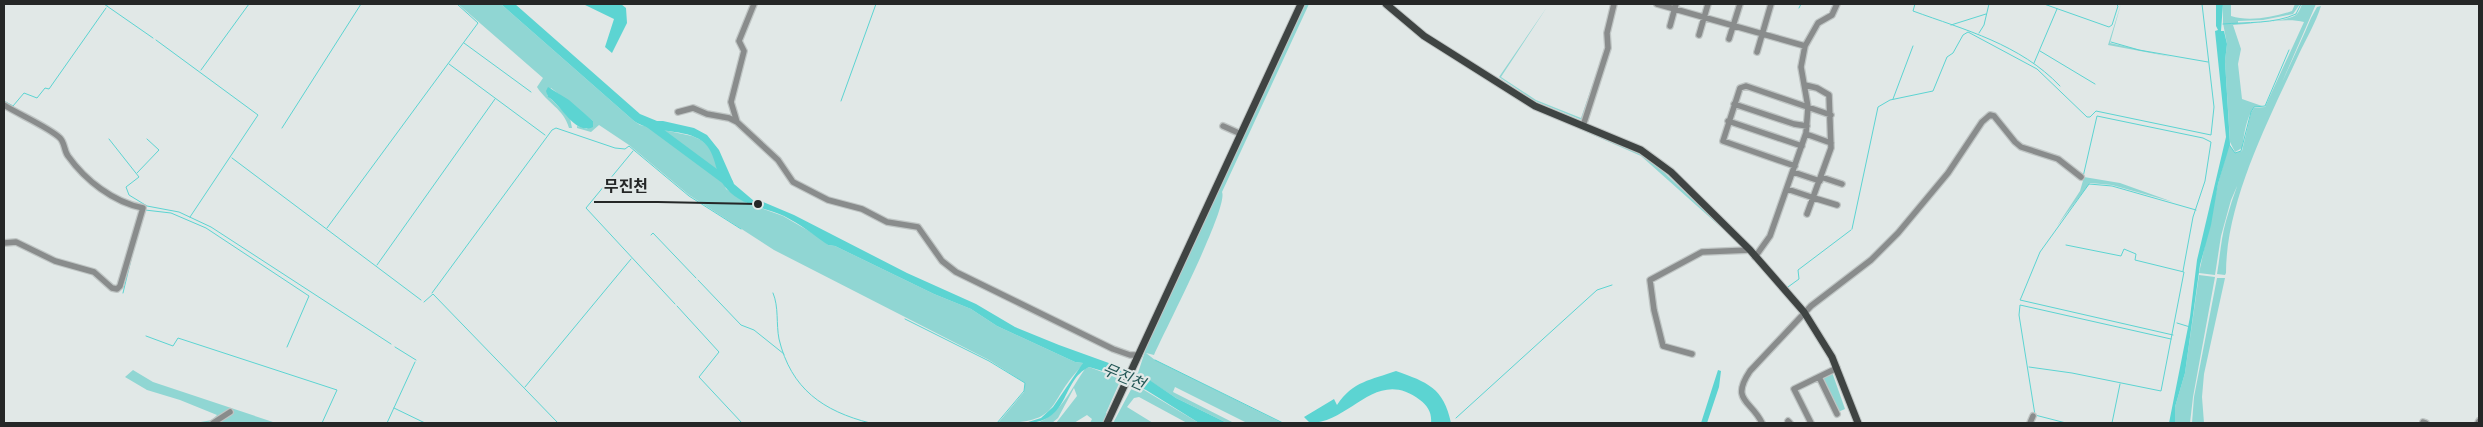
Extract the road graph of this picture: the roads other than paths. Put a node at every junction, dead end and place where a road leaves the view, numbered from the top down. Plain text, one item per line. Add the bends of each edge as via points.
1 (754, 4) edge
2 (1301, 4) edge
3 (1386, 4) edge
4 (1614, 4) edge
5 (1657, 4) edge
6 (1708, 4) edge
7 (1740, 4) edge
8 (1771, 4) edge
9 (1836, 4) edge
10 (1676, 6) edge
11 (1704, 17) junction
12 (1670, 26) dead end
13 (1733, 26) junction
14 (1762, 34) junction
15 (1699, 35) dead end
16 (1729, 39) dead end
17 (1805, 46) junction
18 (1757, 52) dead end
19 (1805, 85) junction
20 (1734, 104) junction
21 (4, 105) edge
22 (1808, 107) junction
23 (678, 112) dead end
24 (1831, 115) junction
25 (1728, 121) junction
26 (737, 122) junction
27 (1224, 126) dead end
28 (1583, 126) junction
29 (1808, 126) junction
30 (1241, 134) junction
31 (1806, 134) junction
32 (1831, 143) junction
33 (1802, 146) junction
34 (1794, 169) junction
35 (2080, 177) dead end
36 (1820, 179) junction
37 (1842, 184) dead end
38 (1787, 189) junction
39 (1814, 198) junction
40 (1837, 205) dead end
41 (1807, 214) dead end
42 (4, 243) edge
43 (1750, 250) junction
44 (1756, 257) junction
45 (1804, 312) junction
46 (1692, 354) dead end
47 (1138, 358) junction
48 (1837, 368) junction
49 (1819, 377) junction
50 (230, 412) dead end
51 (1837, 414) dead end
52 (2033, 416) dead end
53 (213, 423) edge
54 (1108, 423) edge
55 (1762, 423) edge
56 (1811, 423) edge
57 (1858, 423) edge
58 (2030, 423) edge

1 - 26 street via 739,41 744,51 731,102
2 - 30 main road
3 - 28 main road via 1424,36 1529,103
4 - 28 street via 1607,33 1608,48
5 - 10 street
6 - 11 street
7 - 13 street
8 - 14 street
9 - 17 street via 1832,15 1818,23
10 - 11 street
10 - 12 street
11 - 13 street
11 - 15 street
13 - 14 street
13 - 16 street
14 - 17 street
14 - 18 street
17 - 19 street via 1801,67
19 - 22 street
19 - 24 street via 1829,95
20 - 22 street via 1740,88 1746,86
20 - 25 street
20 - 29 street
21 - 42 street via 60,137 68,156 101,189 143,208 117,289 94,272 55,261 16,242
22 - 24 street
22 - 29 street
23 - 26 street via 693,108
24 - 32 street
25 - 33 street
25 - 34 street via 1722,139 1724,142
26 - 47 street via 778,160 794,182 828,200 862,210 887,222 918,227 942,262 956,272 1113,349
27 - 30 street
28 - 43 main road via 1656,159
29 - 31 street
30 - 47 main road
31 - 32 street
31 - 33 street
32 - 36 street
33 - 34 street
34 - 36 street
34 - 38 street
35 - 45 street via 2058,159 2021,147 1990,115 1948,173 1885,247
36 - 37 street
36 - 39 street
38 - 39 street
38 - 44 street via 1770,236
39 - 40 street
39 - 41 street
43 - 44 main road
43 - 46 street via 1702,252 1650,280 1663,346
44 - 45 main road
45 - 48 main road
45 - 55 street via 1743,382 1743,395 1748,407
47 - 54 main road
48 - 49 street
48 - 57 main road
49 - 51 street
49 - 56 street via 1794,388
50 - 53 street
52 - 58 street

